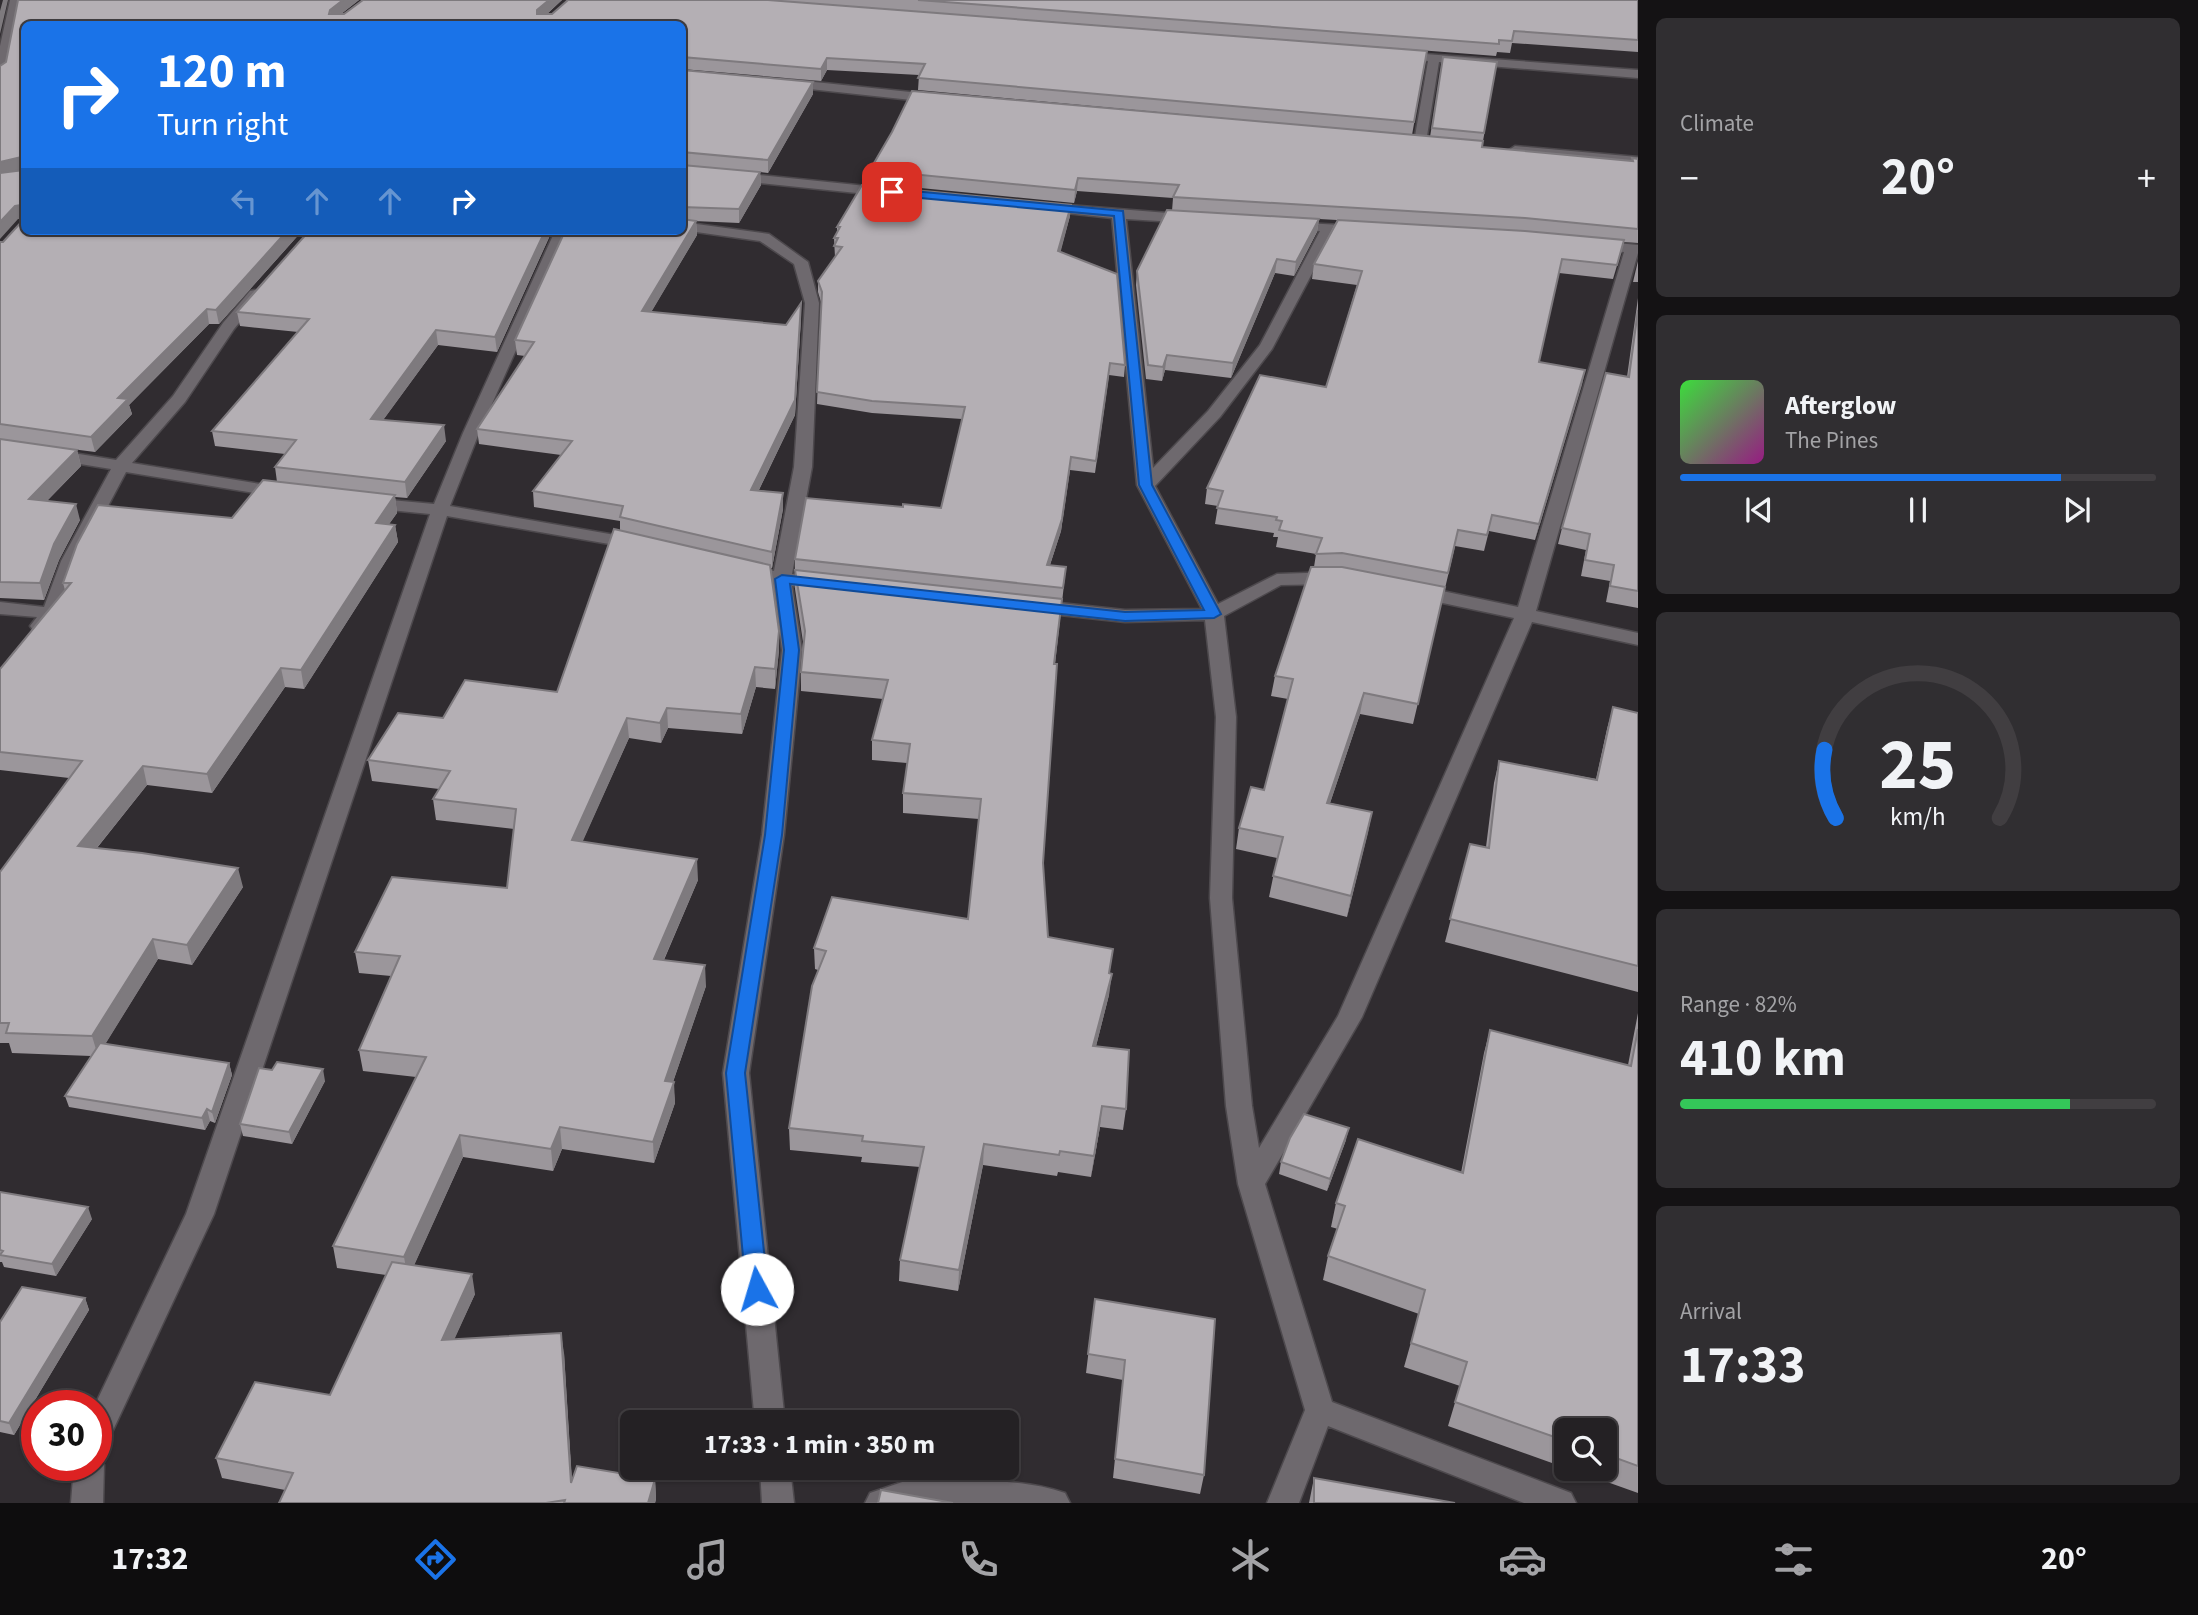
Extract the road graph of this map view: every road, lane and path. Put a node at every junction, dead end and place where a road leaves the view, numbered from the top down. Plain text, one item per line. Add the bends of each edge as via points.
1 (15, 0) edge
2 (1378, 54) edge
3 (1434, 58) junction
4 (0, 74) edge
5 (1638, 74) edge
6 (772, 82) edge
7 (948, 100) edge
8 (1419, 142) edge
9 (1507, 150) edge
10 (1638, 161) edge
11 (686, 171) edge
12 (906, 194) edge
13 (1026, 205) edge
14 (1119, 214) junction
15 (1211, 220) edge
16 (1276, 224) edge
17 (686, 227) edge
18 (1329, 228) junction
19 (1384, 231) edge
20 (560, 235) edge
21 (1574, 243) edge
22 (1635, 249) edge
23 (269, 278) edge
24 (0, 446) edge
25 (122, 464) junction
26 (1146, 485) junction
27 (298, 494) edge
28 (350, 501) edge
29 (440, 510) junction
30 (657, 548) edge
31 (725, 564) edge
32 (782, 579) junction
33 (1353, 581) edge
34 (837, 585) edge
35 (1392, 587) edge
36 (1016, 604) edge
37 (0, 608) edge
38 (51, 613) junction
39 (1214, 614) junction
40 (1525, 615) junction
41 (1638, 639) edge
42 (26, 645) edge
43 (1251, 1184) junction
44 (112, 1400) edge
45 (769, 1410) edge
46 (1320, 1410) junction
47 (776, 1480) edge
48 (88, 1481) edge
49 (86, 1503) edge
50 (778, 1503) edge
51 (881, 1503) edge
52 (1054, 1503) edge
53 (1283, 1503) edge
54 (1560, 1503) edge

1 - 4 street
2 - 3 street
3 - 5 street
3 - 8 street
6 - 7 street
9 - 10 street
11 - 12 street
13 - 14 street
14 - 15 street
14 - 26 street
16 - 18 street
17 - 32 street via 764,237 802,262 811,303 803,467
18 - 19 street
18 - 26 street via 1267,346 1214,414
20 - 29 street
21 - 22 street
22 - 40 street
23 - 25 street via 228,326 179,399
24 - 25 street
25 - 27 street
25 - 38 street via 70,561
26 - 39 street
28 - 29 street
29 - 30 street
29 - 44 street via 200,1214
31 - 32 street
32 - 34 street
32 - 45 street via 792,650 773,835 736,1073
33 - 39 street via 1277,580
35 - 40 street
36 - 39 street via 1125,616
37 - 38 street
38 - 42 street
39 - 43 street via 1226,717 1221,898
40 - 41 street
40 - 43 street via 1350,1017
43 - 46 street
46 - 53 street
46 - 54 street
47 - 50 street
48 - 49 street
51 - 52 street via 911,1493

